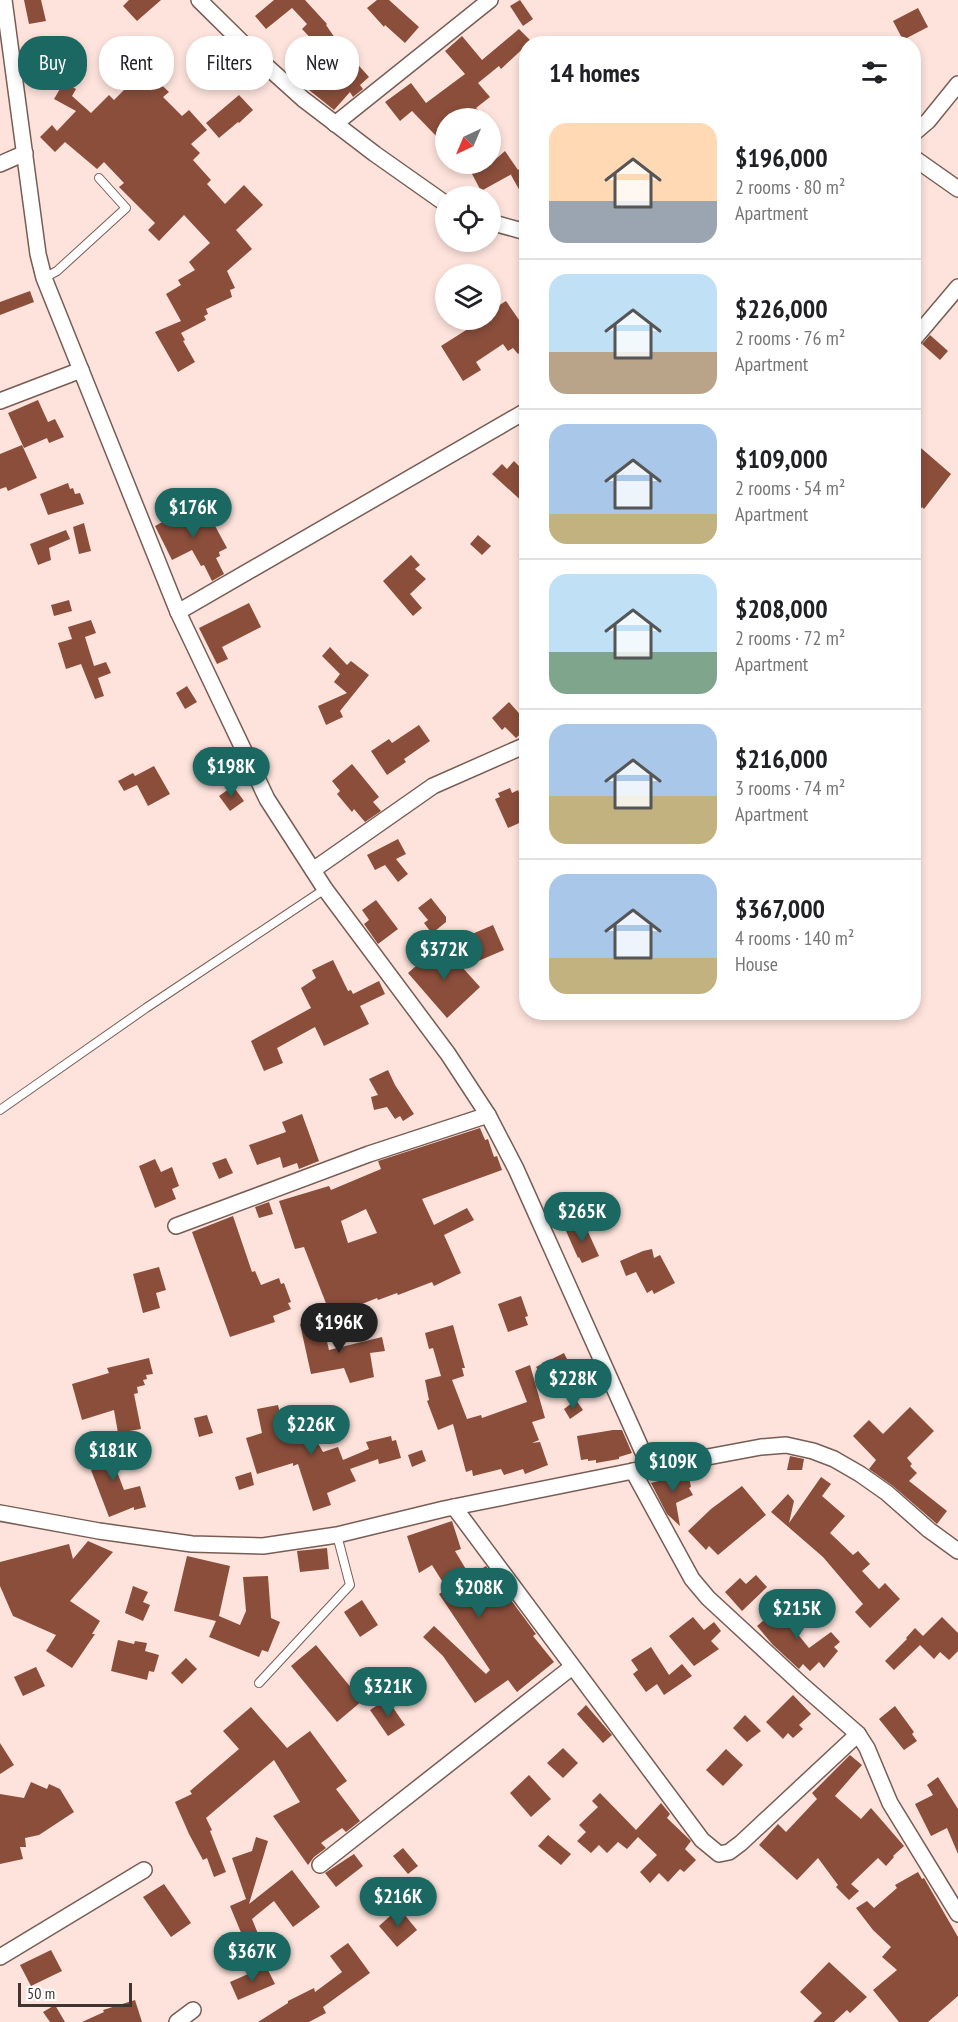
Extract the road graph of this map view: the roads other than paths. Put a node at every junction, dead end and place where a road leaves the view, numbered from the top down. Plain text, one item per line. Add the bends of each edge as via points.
1 (4, 0) edge
2 (199, 0) edge
3 (490, 0) edge
4 (958, 84) edge
5 (335, 124) junction
6 (921, 127) edge
7 (25, 153) junction
8 (921, 163) edge
9 (0, 164) edge
10 (99, 178) dead end
11 (958, 189) edge
12 (435, 196) edge
13 (501, 225) edge
14 (519, 230) edge
15 (44, 278) junction
16 (958, 287) edge
17 (921, 331) edge
18 (81, 370) junction
19 (0, 400) edge
20 (519, 415) edge
21 (178, 612) junction
22 (519, 748) edge
23 (313, 870) junction
24 (325, 889) junction
25 (0, 1110) edge
26 (488, 1115) junction
27 (176, 1226) dead end
28 (650, 1468) junction
29 (633, 1471) junction
30 (454, 1507) junction
31 (0, 1513) edge
32 (337, 1535) junction
33 (958, 1551) edge
34 (572, 1667) junction
35 (259, 1683) dead end
36 (858, 1734) junction
37 (320, 1865) dead end
38 (144, 1870) dead end
39 (958, 1912) edge
40 (0, 1957) edge
41 (193, 2010) dead end
42 (177, 2022) edge

1 - 7 street
2 - 5 street via 263,63
3 - 5 street
4 - 6 street
5 - 12 street
7 - 9 street
7 - 15 street
8 - 11 street
10 - 15 lane via 126,208 57,271
13 - 14 street
15 - 18 street
16 - 17 street
18 - 19 street
18 - 21 street
20 - 21 street
21 - 23 street via 267,799
22 - 23 street via 432,786
23 - 24 street
24 - 25 lane
24 - 26 street via 448,1054
26 - 27 street
26 - 28 street
28 - 29 street
28 - 33 street via 770,1446 813,1451 860,1474
29 - 30 street
29 - 36 street via 692,1579 708,1598
30 - 32 street
30 - 34 street
31 - 32 street via 192,1544 263,1546
32 - 35 lane via 350,1585
34 - 36 street via 702,1840 719,1854 741,1843
34 - 37 street
36 - 39 street via 890,1803
38 - 40 street
41 - 42 street

